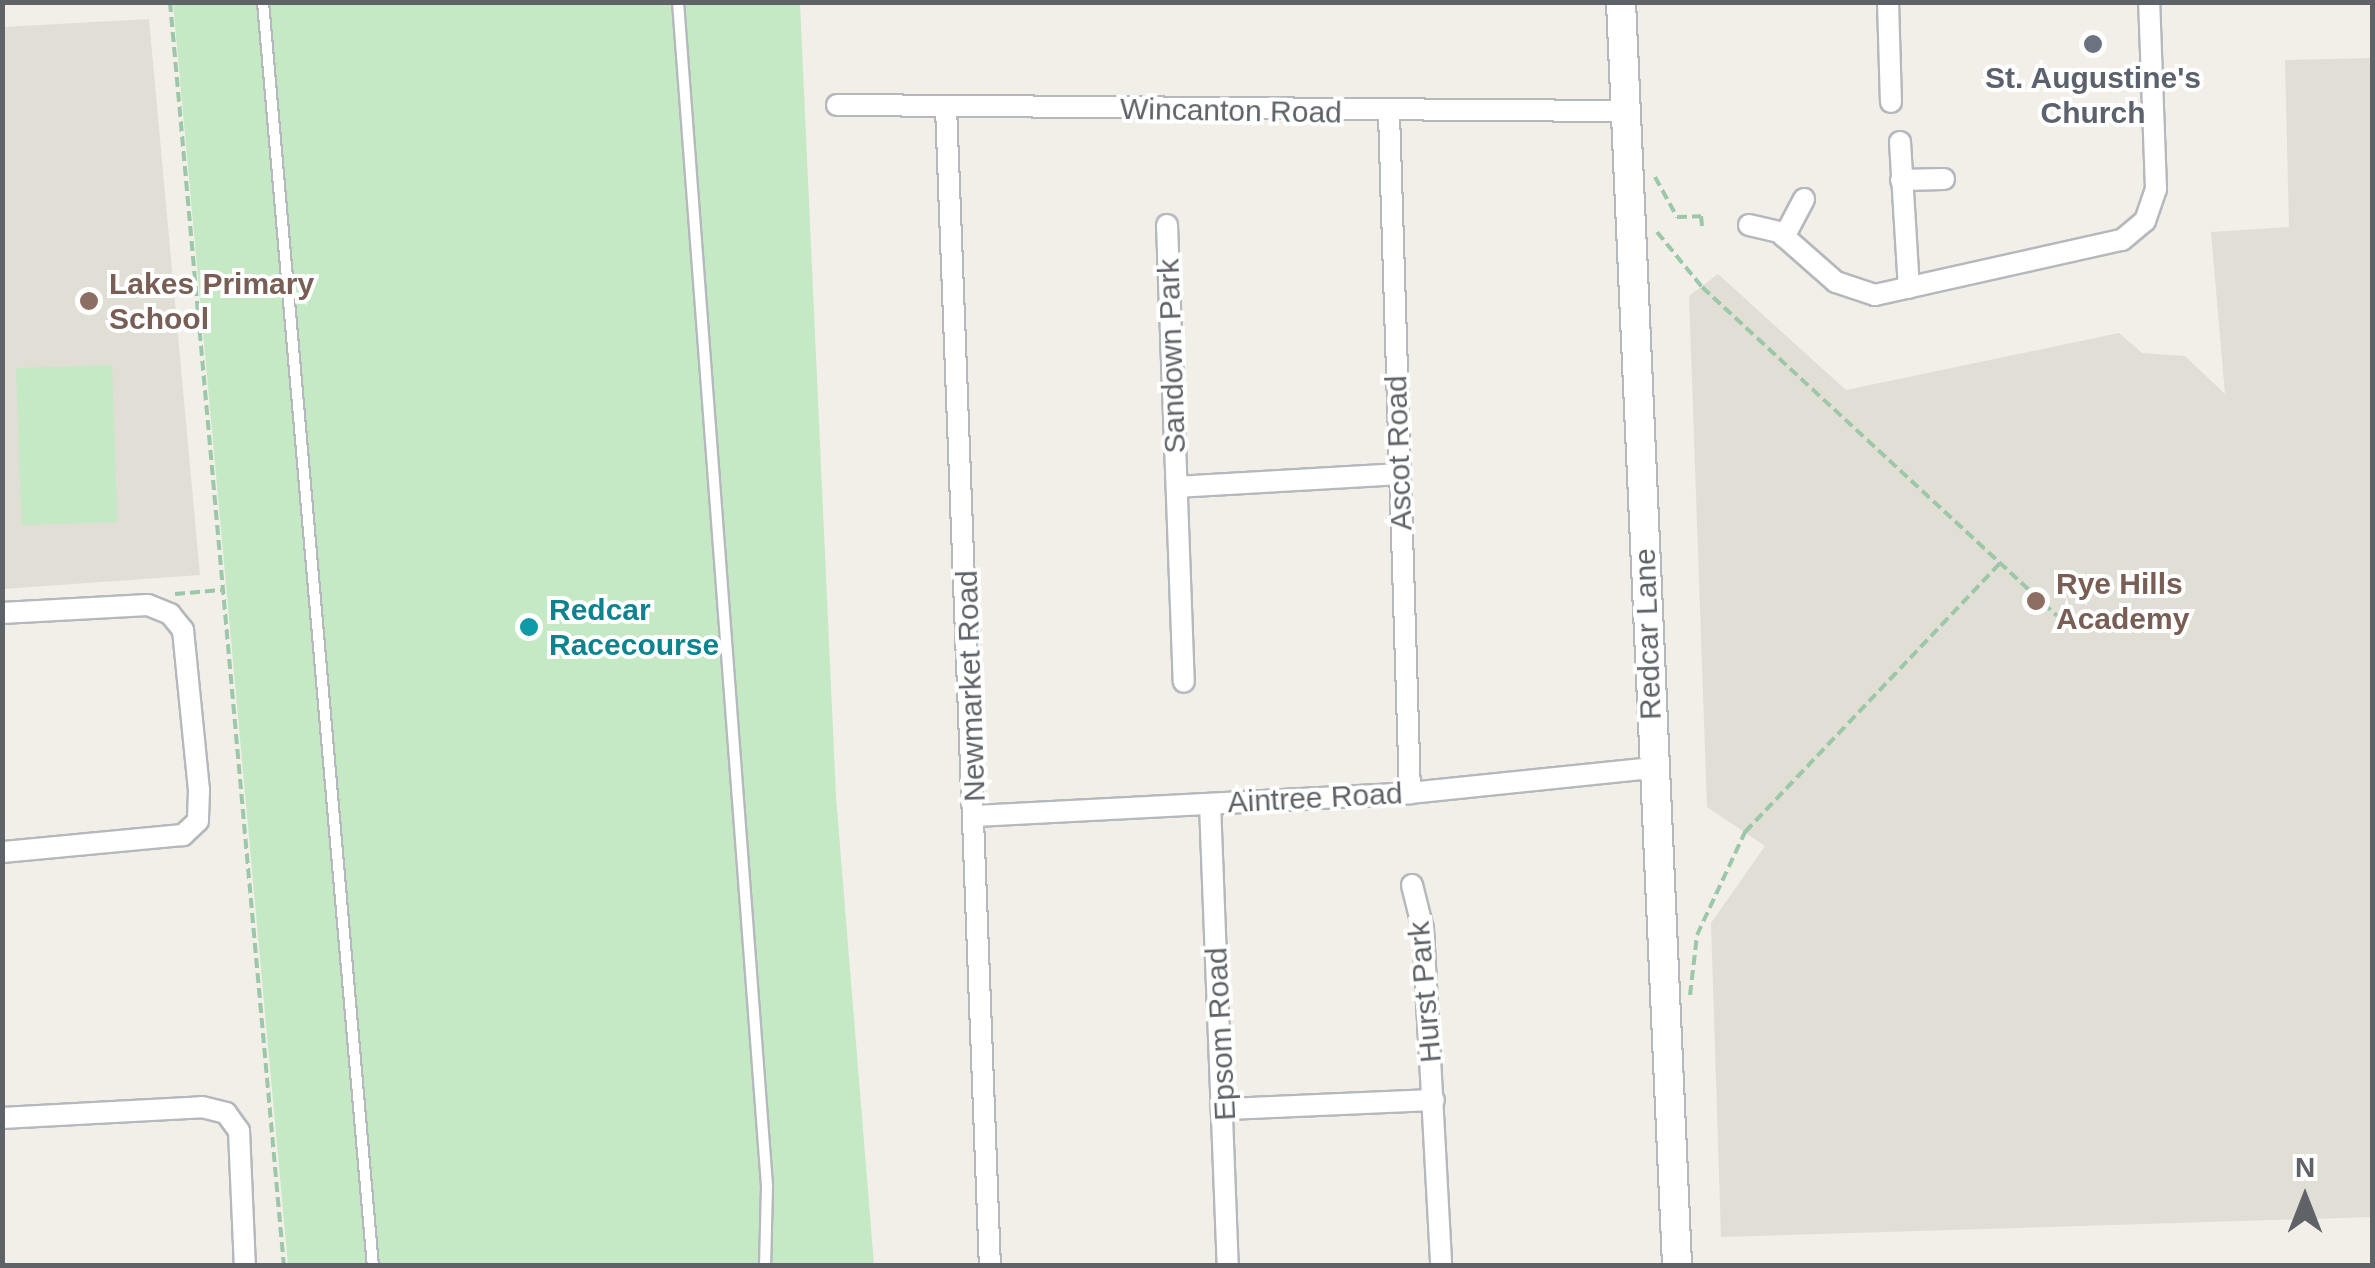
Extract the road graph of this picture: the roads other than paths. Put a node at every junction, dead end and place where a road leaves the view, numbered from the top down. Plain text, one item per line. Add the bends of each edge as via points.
1 (263, 2) edge
2 (678, 2) edge
3 (1621, 2) edge
4 (1888, 2) edge
5 (2150, 2) edge
6 (1891, 102) dead end
7 (837, 106) dead end
8 (946, 107) junction
9 (1626, 111) junction
10 (1389, 113) junction
11 (1900, 142) dead end
12 (1900, 180) junction
13 (1944, 180) dead end
14 (1804, 198) dead end
15 (1167, 225) dead end
16 (1749, 225) dead end
17 (1784, 236) junction
18 (1909, 288) junction
19 (1400, 474) junction
20 (1177, 487) junction
21 (2, 613) edge
22 (1184, 682) dead end
23 (1654, 768) junction
24 (1410, 793) junction
25 (1210, 804) junction
26 (976, 816) junction
27 (2, 852) edge
28 (1412, 886) dead end
29 (1434, 1100) junction
30 (1226, 1109) junction
31 (2, 1118) edge
32 (244, 1266) edge
33 (373, 1266) edge
34 (764, 1266) edge
35 (990, 1266) edge
36 (1228, 1266) edge
37 (1441, 1266) edge
38 (1677, 1266) edge

1 - 33 lane
2 - 34 lane via 766,1186
3 - 9 main road, Redcar Lane
4 - 6 street
5 - 18 street via 2156,190 2135,232 2109,246
7 - 8 street, Wincanton Road
8 - 10 street, Wincanton Road
8 - 26 street, Newmarket Road
9 - 10 street, Wincanton Road
9 - 23 main road, Redcar Lane
10 - 19 street, Ascot Road
11 - 12 street
12 - 13 street
12 - 18 street
14 - 17 street
15 - 20 street, Sandown Park
16 - 17 street
17 - 18 street via 1849,289
19 - 20 street, Sandown Park
19 - 24 street, Ascot Road
20 - 22 street, Sandown Park
21 - 27 street via 148,605 183,630 198,820 183,834
23 - 24 street, Aintree Road
23 - 38 main road, Redcar Lane
24 - 25 street, Aintree Road
25 - 26 street, Aintree Road
25 - 30 street, Epsom Road
26 - 35 street, Newmarket Road
28 - 29 street, Hurst Park
29 - 30 street, Hurst Park
29 - 37 street, Hurst Park
30 - 36 street, Epsom Road
31 - 32 street via 202,1107 226,1114 239,1130

